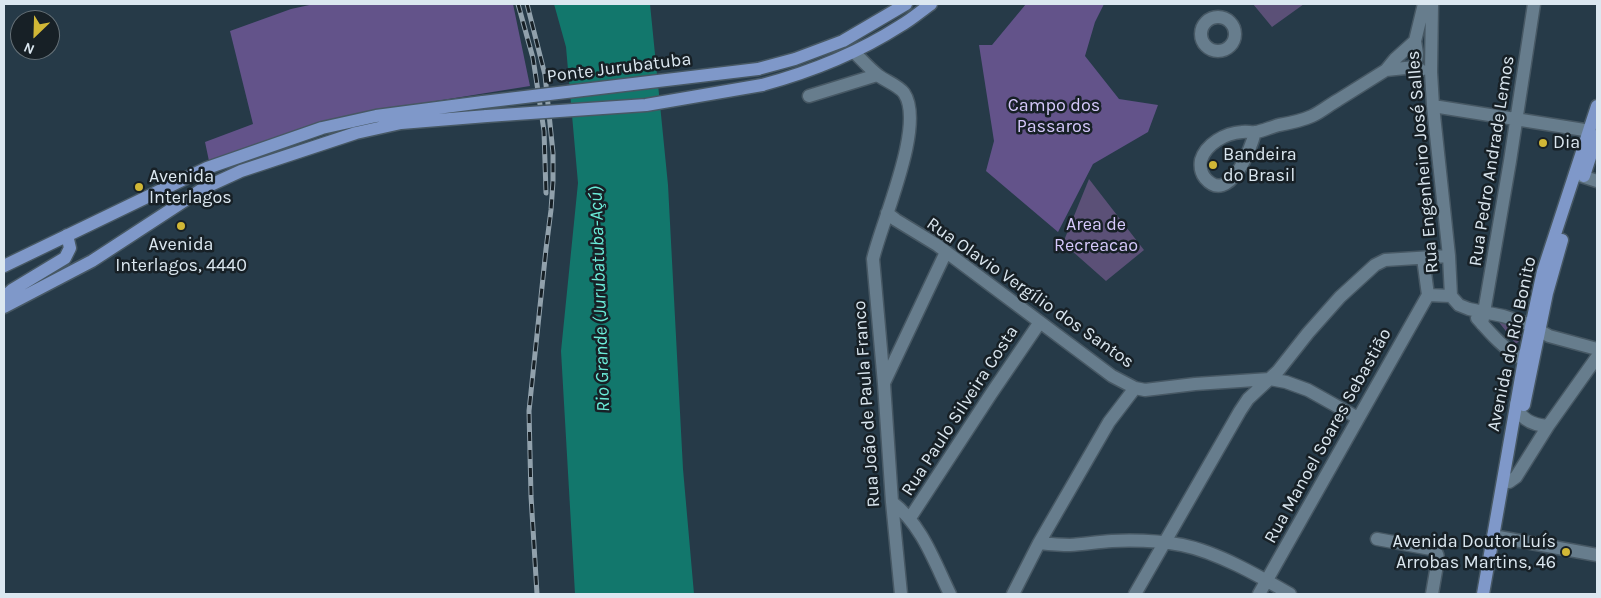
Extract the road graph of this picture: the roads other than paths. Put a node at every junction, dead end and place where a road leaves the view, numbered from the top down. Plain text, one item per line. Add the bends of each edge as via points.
1 (906, 4) edge
2 (931, 4) edge
3 (1424, 4) edge
4 (1432, 4) edge
5 (1534, 4) edge
6 (1415, 41) junction
7 (854, 52) junction
8 (1431, 58) junction
9 (1415, 66) junction
10 (1386, 70) junction
11 (1431, 72) junction
12 (877, 75) junction
13 (808, 96) dead end
14 (1433, 106) junction
15 (1597, 106) edge
16 (1516, 118) junction
17 (1255, 132) junction
18 (1595, 133) edge
19 (1579, 175) junction
20 (1597, 180) edge
21 (887, 213) junction
22 (68, 235) junction
23 (946, 252) junction
24 (1449, 256) junction
25 (1422, 258) junction
26 (4, 266) edge
27 (1428, 295) junction
28 (1451, 296) junction
29 (4, 297) edge
30 (4, 307) edge
31 (1483, 318) junction
32 (1040, 322) junction
33 (1535, 329) junction
34 (1597, 349) edge
35 (1597, 357) edge
36 (1524, 360) junction
37 (1270, 379) junction
38 (884, 384) junction
39 (1135, 388) junction
40 (1516, 404) junction
41 (1522, 416) junction
42 (1358, 418) junction
43 (1548, 426) junction
44 (1509, 482) junction
45 (892, 502) junction
46 (910, 518) junction
47 (1497, 536) junction
48 (1377, 539) dead end
49 (1039, 543) junction
50 (1164, 543) junction
51 (1597, 555) edge
52 (1267, 581) junction
53 (901, 594) edge
54 (950, 594) edge
55 (1013, 594) edge
56 (1134, 594) edge
57 (1259, 594) edge
58 (1290, 594) edge
59 (1432, 594) edge
60 (1483, 594) edge
61 (1490, 594) edge

1 - 22 main road, Ponte Jurubatuba, bridge via 843,40 758,69 376,116 322,128 206,168
2 - 7 main road via 901,26
3 - 6 street
4 - 8 street, Rua Engenheiro José Salles
5 - 16 street, Rua Pedro Andrade Lemos
6 - 9 street
6 - 10 street
7 - 12 street, Rua João de Paula Franco
7 - 30 main road, Ponte Jurubatuba, bridge via 762,85 646,105 401,123 356,133 241,171 204,188 92,261
8 - 9 street
8 - 11 street, Rua Engenheiro José Salles
9 - 10 street
9 - 11 street
10 - 17 street via 1312,116
11 - 14 street, Rua Engenheiro José Salles
12 - 13 street
12 - 21 street, Rua João de Paula Franco via 903,93 908,105 910,129
14 - 16 street
14 - 24 street, Rua Engenheiro José Salles
15 - 18 main road, Avenida do Rio Bonito
16 - 18 street
16 - 31 street, Rua Pedro Andrade Lemos
17 - 17 street via 1234,133 1210,144 1200,164 1206,180 1217,186 1235,175 1248,154
18 - 19 main road, Avenida do Rio Bonito
19 - 20 street
19 - 33 main road, Avenida do Rio Bonito via 1548,254
21 - 23 street, Rua Olavio Vergílio dos Santos
21 - 38 street, Rua João de Paula Franco via 873,259
22 - 26 main road
22 - 29 main road via 70,248 65,258
23 - 32 street, Rua Olavio Vergílio dos Santos
23 - 38 street
24 - 25 street
24 - 28 street, Rua Engenheiro José Salles
25 - 27 street
25 - 37 street via 1385,260 1375,265 1340,297
27 - 28 street
27 - 42 street, Rua Manoel Soares Sebastião
28 - 31 street, Rua Engenheiro José Salles via 1459,305
31 - 33 street via 1511,319
31 - 36 street, Rua Engenheiro José Salles via 1500,343
32 - 39 street, Rua Olavio Vergílio dos Santos via 1112,376
32 - 46 street, Rua Paulo Silveira Costa
33 - 34 street
33 - 36 main road, Avenida do Rio Bonito
33 - 41 main road, Avenida do Rio Bonito
35 - 43 street
36 - 40 main road, Avenida do Rio Bonito
37 - 39 street, Rua Olavio Vergílio dos Santos via 1145,390
37 - 42 street, Rua Olavio Vergílio dos Santos via 1308,390
37 - 50 street via 1240,411
38 - 45 street, Rua João de Paula Franco
39 - 49 street via 1109,422
40 - 41 street
40 - 47 main road, Avenida do Rio Bonito
41 - 43 street via 1531,423
41 - 44 main road, Avenida do Rio Bonito
42 - 52 street, Rua Manoel Soares Sebastião
43 - 44 street via 1516,477
44 - 47 main road, Avenida do Rio Bonito
45 - 46 street
45 - 53 street, Rua João de Paula Franco
46 - 54 street via 925,540
47 - 51 street
47 - 60 main road, Avenida do Rio Bonito
47 - 61 main road, Avenida do Rio Bonito
48 - 59 street via 1435,551 1438,559
49 - 50 street
49 - 55 street
50 - 52 street via 1202,551
50 - 56 street
52 - 57 street, Rua Manoel Soares Sebastião
52 - 58 street

